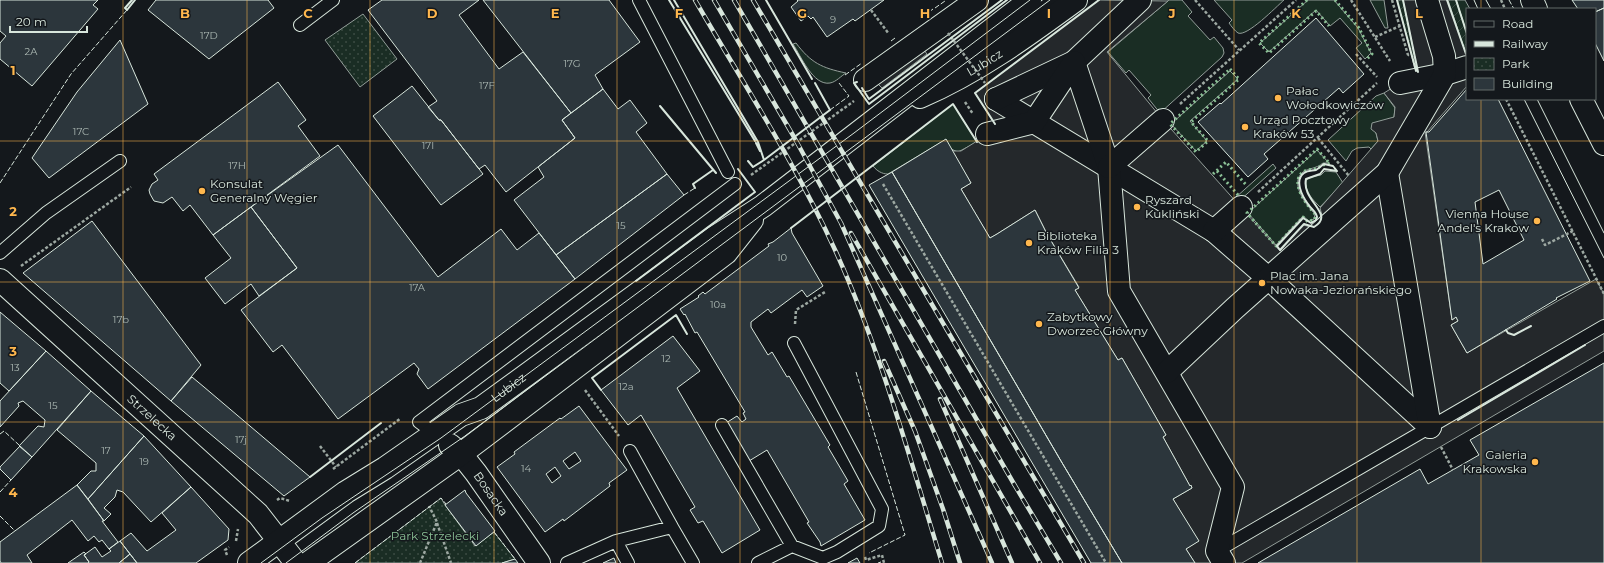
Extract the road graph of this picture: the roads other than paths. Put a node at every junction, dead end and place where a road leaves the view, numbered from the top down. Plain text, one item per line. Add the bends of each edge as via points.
1 (333, 0) edge
2 (639, 0) edge
3 (977, 0) edge
4 (1030, 0) edge
5 (1053, 0) edge
6 (1076, 0) edge
7 (1140, 0) edge
8 (1427, 0) edge
9 (300, 25) dead end
10 (1074, 62) junction
11 (1466, 67) edge
12 (1445, 74) junction
13 (1397, 76) road end
14 (865, 80) dead end
15 (928, 94) junction
16 (1582, 100) edge
17 (886, 112) junction
18 (1163, 120) road end
19 (1034, 122) junction
20 (987, 134) dead end
21 (1604, 144) edge
22 (120, 161) dead end
23 (1109, 167) junction
24 (728, 172) dead end
25 (1387, 173) junction
26 (735, 184) dead end
27 (764, 206) junction
28 (1241, 207) road end
29 (1214, 231) junction
30 (0, 252) edge
31 (1268, 278) junction
32 (1, 280) edge
33 (1604, 326) edge
34 (794, 343) road end
35 (1167, 372) junction
36 (722, 425) dead end
37 (1430, 427) junction
38 (434, 434) junction
39 (630, 451) road end
40 (461, 454) junction
41 (672, 527) junction
42 (279, 540) junction
43 (616, 541) junction
44 (792, 546) junction
45 (1220, 557) edge
46 (249, 563) edge
47 (296, 563) edge
48 (308, 563) edge
49 (539, 563) edge
50 (567, 563) edge
51 (628, 563) edge
52 (693, 563) edge
53 (758, 563) edge

1 - 9 lane
2 - 24 lane
3 - 14 street
4 - 17 street, Lubicz
5 - 15 lane
6 - 15 street, Lubicz via 1028,35
7 - 10 street
8 - 12 street via 1444,56
10 - 19 street
10 - 19 street via 996,99
10 - 23 street
11 - 12 street
12 - 13 street
12 - 25 street
15 - 17 street, Lubicz
16 - 21 street
17 - 27 street, Lubicz
18 - 23 street
19 - 20 street
19 - 23 street
22 - 30 lane via 46,212
23 - 29 street
23 - 35 street via 1119,291
25 - 31 street
25 - 37 street
26 - 38 lane via 419,422
27 - 38 street, Lubicz via 715,237 481,408 461,415
27 - 40 street, Lubicz via 726,253
28 - 29 street
29 - 31 street
31 - 35 street
31 - 37 street
32 - 42 street, Strzelecka via 258,514
33 - 37 lane
34 - 44 lane via 882,509 879,526 837,552 822,558
35 - 45 street via 1233,487
36 - 44 lane
37 - 45 lane
38 - 40 street, Bosacka
38 - 42 street, Lubicz
39 - 41 lane
40 - 48 street, Lubicz
40 - 49 street, Bosacka
41 - 43 lane
41 - 52 lane
42 - 46 street, Lubicz
42 - 47 street, Strzelecka
43 - 50 lane
43 - 51 lane
44 - 53 lane

